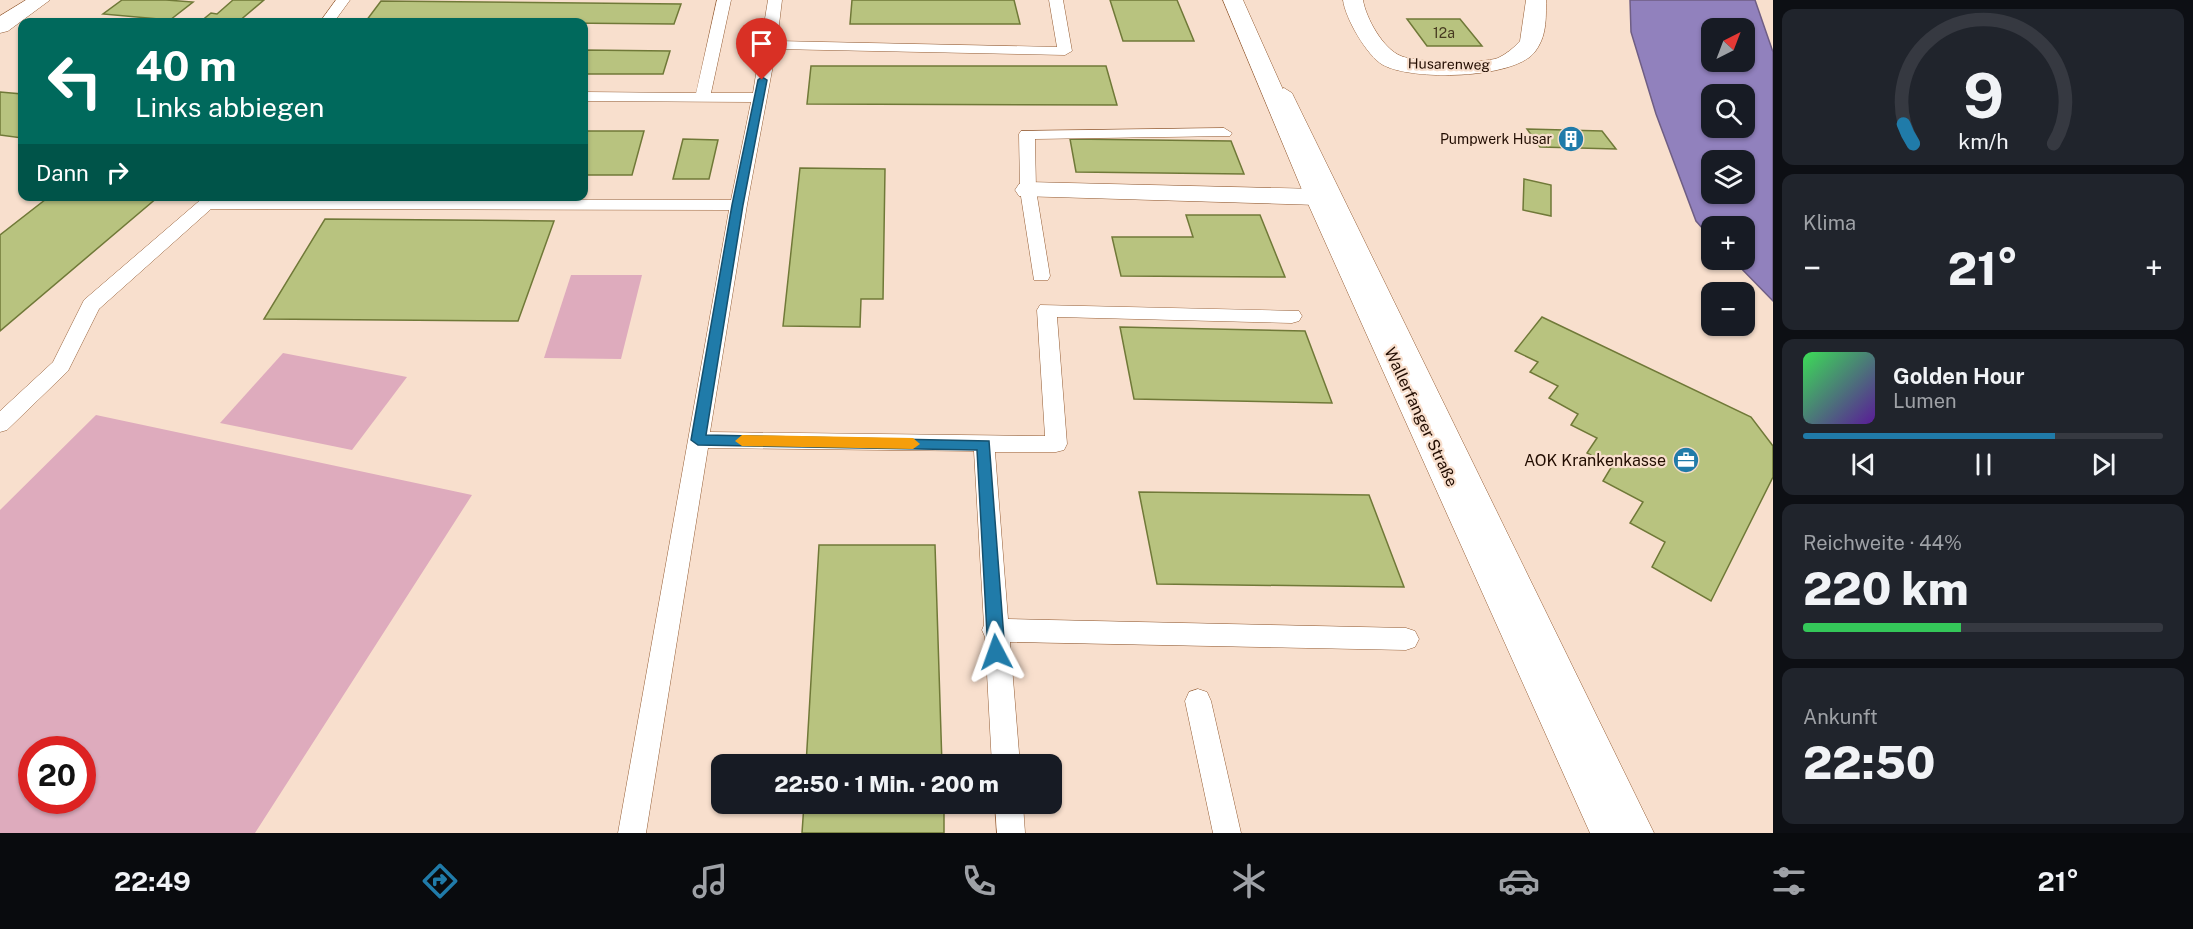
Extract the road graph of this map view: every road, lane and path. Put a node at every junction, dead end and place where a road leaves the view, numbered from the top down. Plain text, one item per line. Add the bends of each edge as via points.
1 (40, 0) edge
2 (343, 0) edge
3 (724, 0) edge
4 (776, 0) edge
5 (1056, 0) edge
6 (1233, 0) edge
7 (1239, 0) edge
8 (1353, 0) edge
9 (1536, 0) edge
10 (330, 18) edge
11 (0, 26) edge
12 (770, 45) junction
13 (588, 97) edge
14 (702, 98) junction
15 (759, 98) junction
16 (1224, 133) dead end
17 (1028, 190) junction
18 (1318, 197) junction
19 (210, 201) edge
20 (316, 201) edge
21 (738, 205) junction
22 (1041, 276) dead end
23 (1292, 316) dead end
24 (0, 424) edge
25 (698, 440) junction
26 (984, 445) junction
27 (994, 630) junction
28 (1406, 639) dead end
29 (1198, 700) dead end
30 (1005, 754) edge
31 (1010, 814) edge
32 (632, 833) edge
33 (1011, 833) edge
34 (1227, 833) edge
35 (1613, 833) edge
36 (1640, 833) edge

1 - 11 main road
2 - 10 lane
3 - 14 lane
4 - 12 lane
5 - 12 lane via 1065,51
6 - 18 main road, Wallerfanger Straße
7 - 36 lane
8 - 9 main road, Husarenweg via 1358,17 1386,57 1403,64 1441,66 1499,65 1511,60 1530,42
12 - 15 lane
13 - 14 lane
14 - 15 lane
15 - 21 lane
16 - 17 lane via 1027,134
17 - 18 main road
17 - 22 lane
18 - 35 main road, Wallerfanger Straße
19 - 24 lane via 91,305 61,366
20 - 21 lane
21 - 25 lane
23 - 26 lane via 1047,310 1056,444
25 - 26 lane
25 - 32 lane
26 - 27 lane
27 - 28 lane
27 - 30 lane
29 - 34 lane
31 - 33 lane

